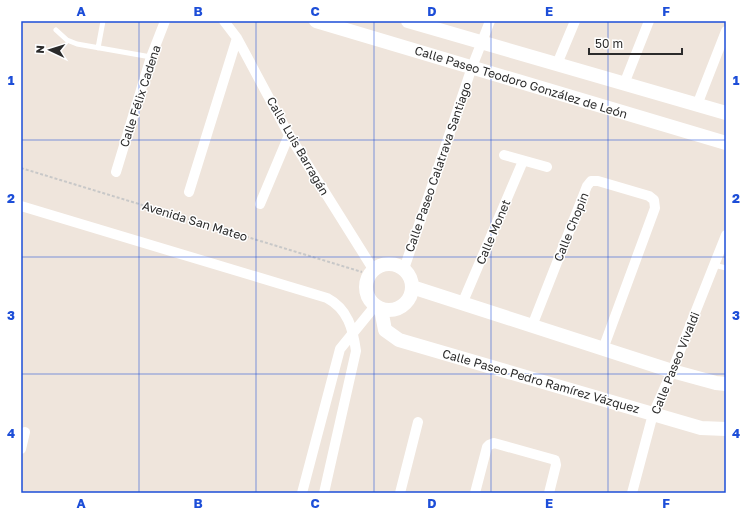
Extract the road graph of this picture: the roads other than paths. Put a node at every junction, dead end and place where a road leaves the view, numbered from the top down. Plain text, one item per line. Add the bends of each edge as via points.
1 (103, 21) edge
2 (165, 21) edge
3 (224, 21) edge
4 (316, 21) edge
5 (411, 21) edge
6 (490, 21) edge
7 (575, 21) edge
8 (649, 21) edge
9 (56, 30) dead end
10 (726, 31) edge
11 (237, 38) junction
12 (481, 42) junction
13 (98, 48) junction
14 (151, 57) junction
15 (557, 64) junction
16 (472, 67) junction
17 (624, 84) junction
18 (697, 105) junction
19 (726, 113) edge
20 (289, 135) junction
21 (726, 143) edge
22 (504, 155) dead end
23 (523, 161) junction
24 (547, 167) dead end
25 (116, 172) dead end
26 (189, 192) dead end
27 (260, 204) dead end
28 (21, 206) edge
29 (726, 235) edge
30 (714, 265) junction
31 (726, 268) edge
32 (404, 269) junction
33 (371, 272) junction
34 (412, 287) junction
35 (462, 304) junction
36 (378, 308) junction
37 (532, 326) junction
38 (354, 331) junction
39 (603, 349) junction
40 (672, 371) junction
41 (726, 384) edge
42 (653, 414) junction
43 (418, 422) dead end
44 (726, 429) edge
45 (26, 432) dead end
46 (21, 449) edge
47 (302, 493) edge
48 (324, 493) edge
49 (400, 493) edge
50 (475, 493) edge
51 (549, 493) edge
52 (632, 493) edge

1 - 13 lane
2 - 14 street, Calle Félix Cadena
3 - 11 street, Calle Luis Barragán
4 - 16 main road, Calle Paseo Teodoro González de León
5 - 12 main road
6 - 12 street, Calle Paseo Calatrava Santiago
7 - 15 street
8 - 17 street
9 - 13 lane via 67,40
10 - 18 street
11 - 20 street, Calle Luis Barragán
11 - 26 street
12 - 15 main road
12 - 16 street, Calle Paseo Calatrava Santiago
13 - 14 lane
14 - 25 street, Calle Félix Cadena
15 - 17 main road
16 - 21 main road, Calle Paseo Teodoro González de León
16 - 32 street, Calle Paseo Calatrava Santiago
17 - 18 main road
18 - 19 main road
20 - 27 street
20 - 33 street, Calle Luis Barragán
22 - 23 street
23 - 24 street
23 - 35 street, Calle Monet
28 - 38 street via 327,298 341,308
29 - 30 street, Calle Paseo Vivaldi
30 - 31 lane
30 - 40 street, Calle Paseo Vivaldi
32 - 33 main road via 394,264 383,264
32 - 34 main road via 410,277
33 - 36 main road via 365,286 368,297
34 - 35 main road
34 - 36 main road via 410,298 402,306 392,310
35 - 37 main road
36 - 38 street
36 - 42 main road, Calle Paseo Pedro Ramírez Vázquez via 385,330 399,340
37 - 39 main road
37 - 39 street, Calle Chopin via 591,181 649,196 654,200 655,208
38 - 47 street via 340,349
38 - 48 street via 356,351
39 - 40 main road
40 - 41 main road
40 - 42 street, Calle Paseo Vivaldi
42 - 44 main road, Calle Paseo Pedro Ramírez Vázquez via 701,428
42 - 52 street, Calle Paseo Vivaldi
43 - 49 street
45 - 46 street
50 - 51 street via 487,447 491,443 555,460

